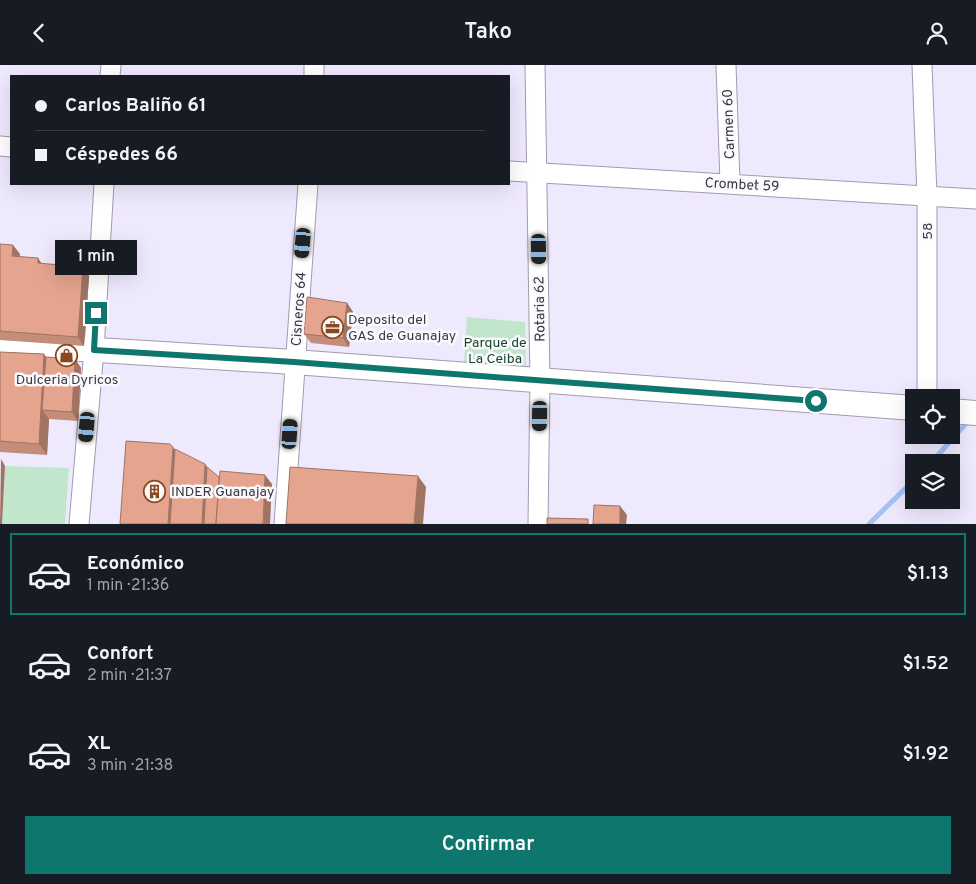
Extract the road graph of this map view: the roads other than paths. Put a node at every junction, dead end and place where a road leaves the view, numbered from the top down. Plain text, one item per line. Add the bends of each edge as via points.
1 (534, 65) edge
2 (726, 65) edge
3 (922, 65) edge
4 (510, 171) edge
5 (538, 172) junction
6 (730, 183) junction
7 (104, 185) edge
8 (308, 185) edge
9 (927, 195) junction
10 (976, 199) edge
11 (0, 344) edge
12 (94, 350) junction
13 (294, 362) junction
14 (540, 380) junction
15 (927, 389) edge
16 (905, 407) edge
17 (79, 524) edge
18 (284, 524) edge
19 (538, 524) edge

1 - 5 street, Rotaria 62
2 - 6 street, Carmen 60
3 - 9 street, 58
4 - 5 street, Crombet 59
5 - 6 street, Crombet 59
5 - 14 street, Rotaria 62
6 - 9 street, Crombet 59
7 - 12 street
8 - 13 street, Cisneros 64
9 - 10 street, Crombet 59
9 - 15 street, 58
11 - 12 main road
12 - 13 main road
12 - 17 street
13 - 14 main road
13 - 18 street, Cisneros 64
14 - 16 main road
14 - 19 street, Rotaria 62

